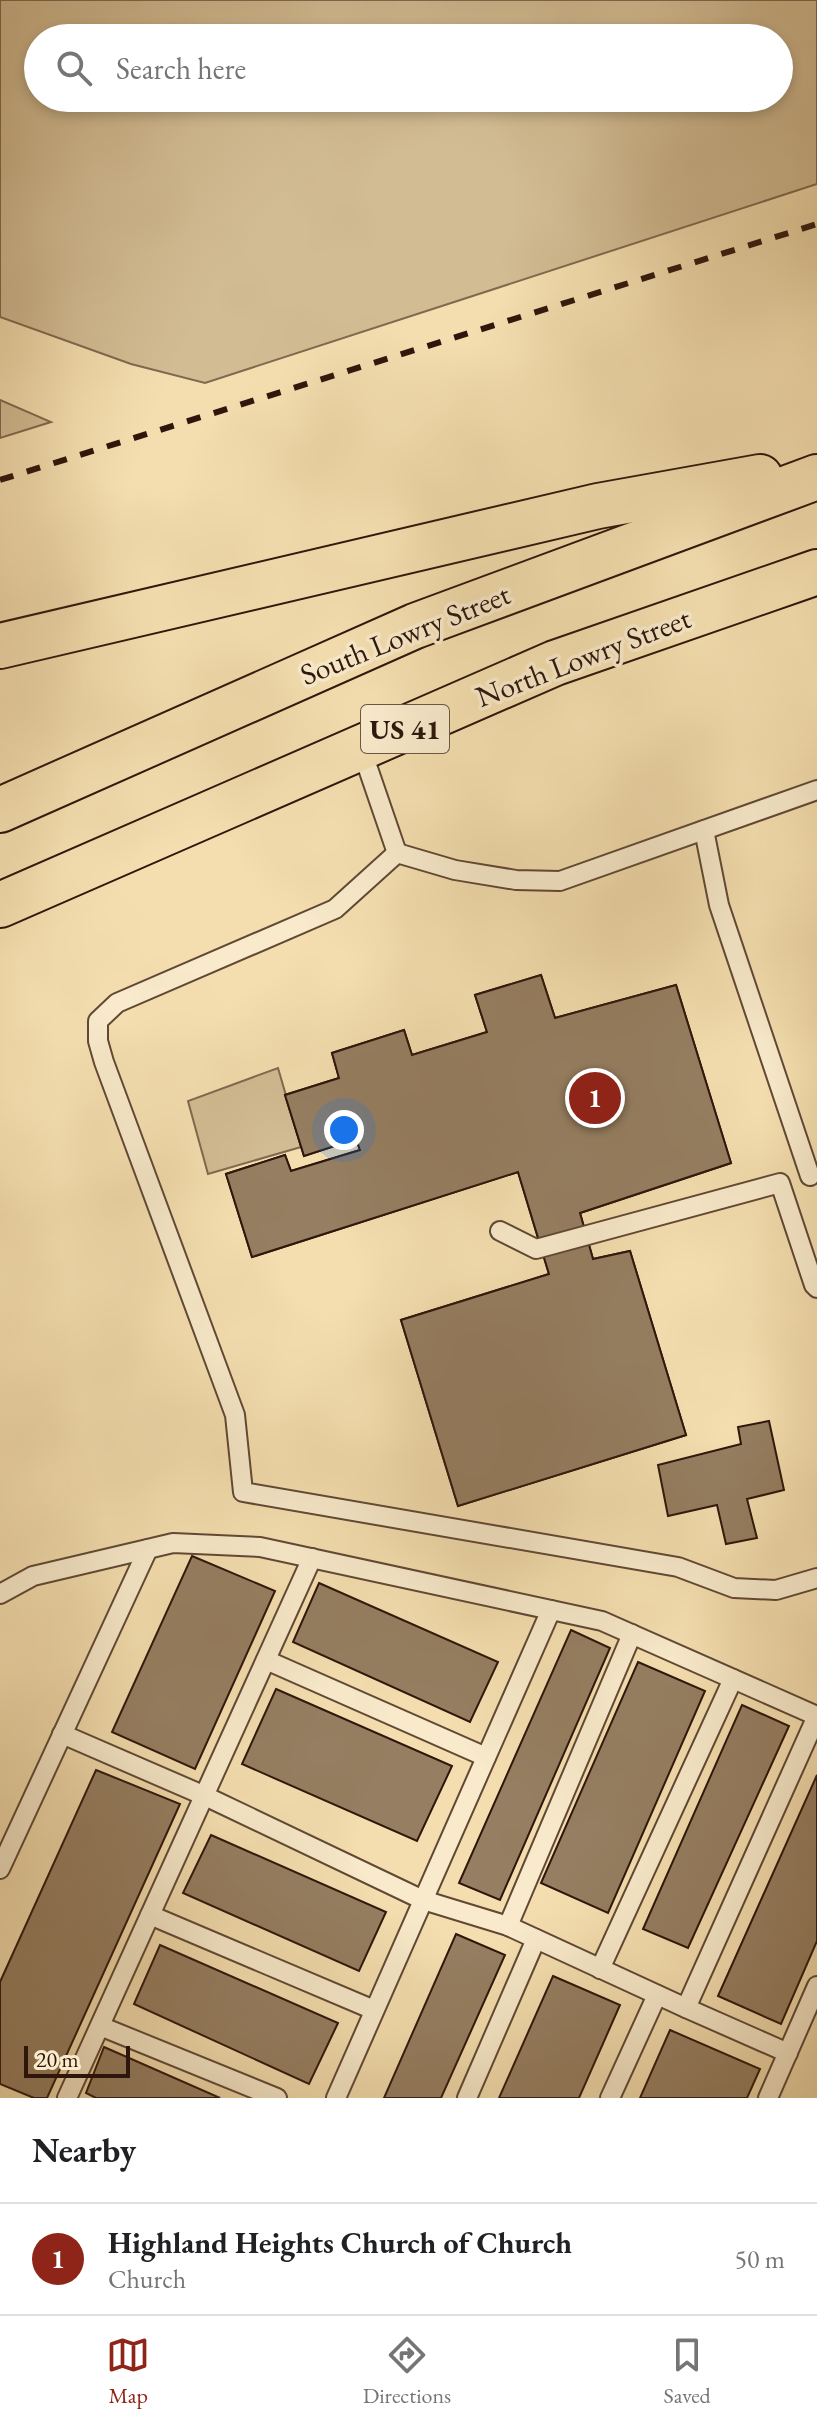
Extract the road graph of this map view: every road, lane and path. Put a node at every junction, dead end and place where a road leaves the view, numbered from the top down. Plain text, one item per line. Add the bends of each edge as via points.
1 (817, 466) edge
2 (817, 477) edge
3 (817, 572) edge
4 (0, 646) edge
5 (361, 748) junction
6 (817, 790) edge
7 (0, 810) edge
8 (704, 830) junction
9 (397, 853) junction
10 (0, 905) edge
11 (810, 1176) dead end
12 (500, 1231) dead end
13 (817, 1288) edge
14 (148, 1549) junction
15 (312, 1558) junction
16 (817, 1578) edge
17 (0, 1594) edge
18 (551, 1610) junction
19 (632, 1634) junction
20 (266, 1660) junction
21 (733, 1679) junction
22 (817, 1716) edge
23 (62, 1734) junction
24 (486, 1757) junction
25 (205, 1796) junction
26 (0, 1869) edge
27 (423, 1900) junction
28 (150, 1915) junction
29 (508, 1926) junction
30 (536, 1939) junction
31 (600, 1969) junction
32 (817, 1986) edge
33 (657, 1995) junction
34 (686, 2008) junction
35 (374, 2010) junction
36 (100, 2026) junction
37 (788, 2053) junction
38 (67, 2098) edge
39 (277, 2098) edge
40 (336, 2098) edge
41 (467, 2098) edge
42 (610, 2098) edge
43 (768, 2098) edge

1 - 4 main road via 598,506
2 - 7 main road, South Lowry Street via 415,626
3 - 5 main road, North Lowry Street / US 41 via 555,663
5 - 9 lane
5 - 10 main road, North Lowry Street / US 41
6 - 8 lane
8 - 9 lane via 560,881 455,870
8 - 11 lane via 719,905
9 - 16 lane via 335,909 117,1003 98,1021 104,1062 235,1415 243,1492 678,1567 734,1588 776,1590
12 - 13 lane via 536,1249 780,1183
14 - 15 lane via 173,1543 260,1547
14 - 17 lane via 33,1576
14 - 23 lane
15 - 18 lane
15 - 20 lane
18 - 19 lane
18 - 24 lane
19 - 21 lane
19 - 29 lane
20 - 24 lane
20 - 25 lane
21 - 22 lane
21 - 31 lane
22 - 34 lane
23 - 25 lane
23 - 26 lane
24 - 27 lane
25 - 27 lane
25 - 28 lane
27 - 29 lane
27 - 35 lane
28 - 35 lane
28 - 36 lane
29 - 30 lane
30 - 31 lane
30 - 41 lane
31 - 33 lane
32 - 37 lane
33 - 34 lane
33 - 42 lane
34 - 37 lane
35 - 40 lane
36 - 38 lane
36 - 39 lane
37 - 43 lane

